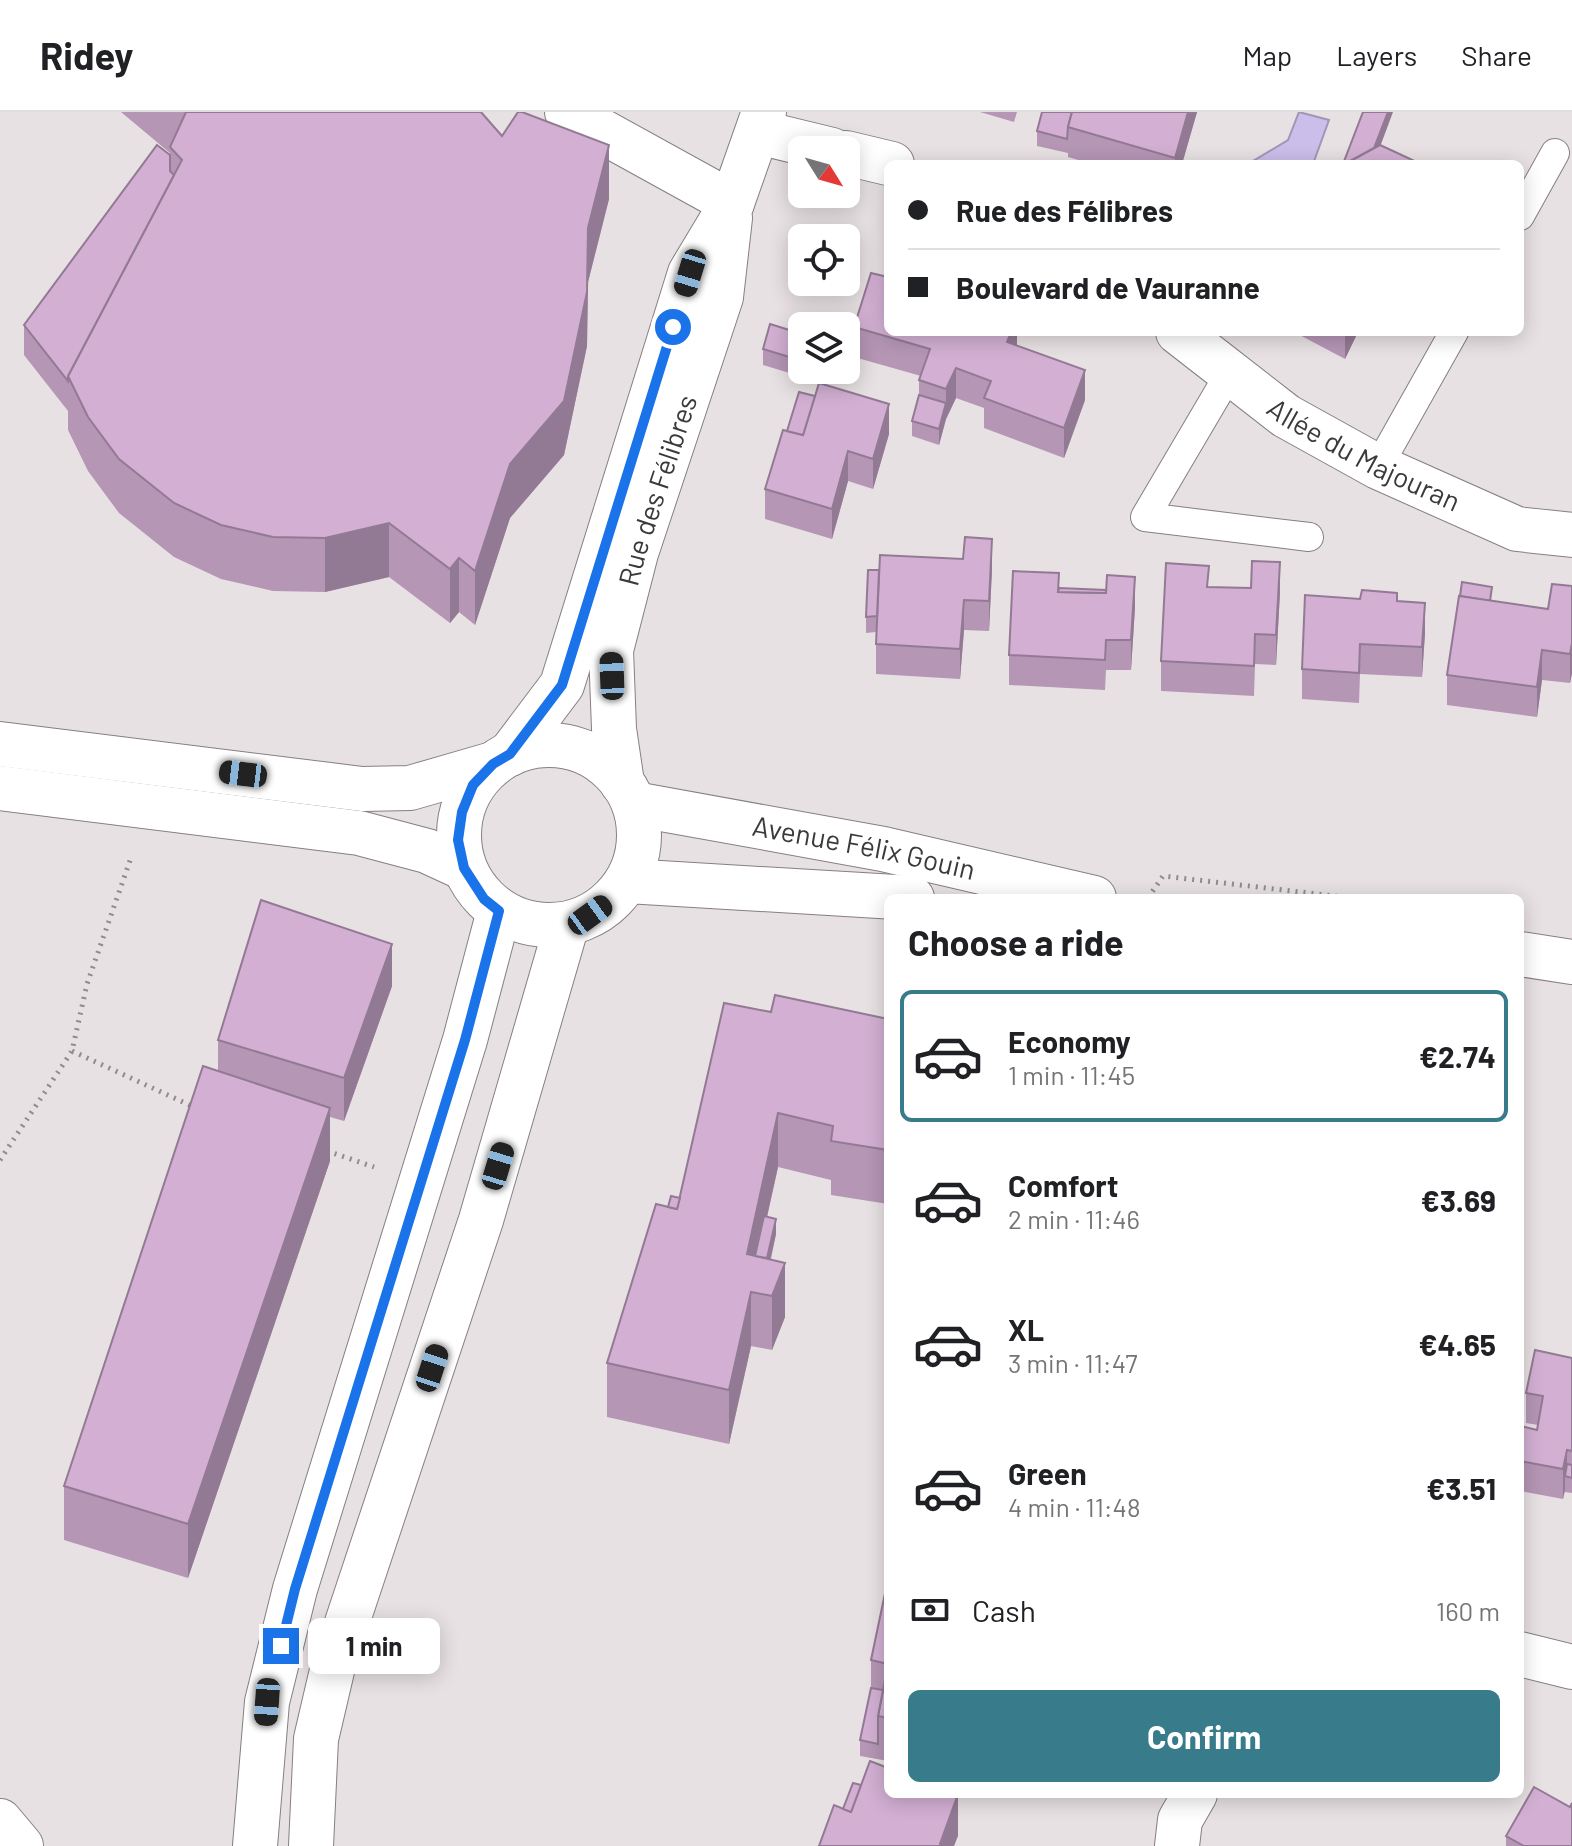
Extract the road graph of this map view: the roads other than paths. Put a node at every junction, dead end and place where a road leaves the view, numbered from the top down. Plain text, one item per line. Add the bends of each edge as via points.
1 (567, 112) edge
2 (761, 122) edge
3 (796, 136) edge
4 (1555, 153) dead end
5 (860, 156) edge
6 (884, 162) edge
7 (732, 203) junction
8 (1524, 209) edge
9 (1183, 336) edge
10 (1452, 336) edge
11 (1231, 371) junction
12 (1378, 467) junction
13 (1572, 535) edge
14 (1309, 537) dead end
15 (0, 744) edge
16 (502, 759) junction
17 (0, 788) edge
18 (628, 793) junction
19 (464, 868) junction
20 (627, 881) junction
21 (1077, 894) edge
22 (884, 896) edge
23 (499, 911) junction
24 (567, 924) junction
25 (1524, 955) edge
26 (1572, 962) edge
27 (1524, 1655) edge
28 (1572, 1667) edge
29 (1193, 1798) edge
30 (0, 1821) edge
31 (21, 1846) edge
32 (255, 1846) edge
33 (311, 1846) edge
34 (1177, 1846) edge

1 - 7 street
2 - 3 street
2 - 7 street, Rue des Félibres
4 - 8 lane
5 - 6 street
7 - 16 street, Rue des Félibres via 690,273 562,685
7 - 18 street, Rue des Félibres via 721,297 636,553 611,650 614,729
9 - 11 street, Allée du Majouran
10 - 12 lane
11 - 12 street, Allée du Majouran via 1286,416
11 - 14 lane via 1145,517
12 - 13 street, Allée du Majouran via 1517,529
15 - 16 street via 362,789 410,788
16 - 18 street via 534,746 583,752 605,765
16 - 19 street via 473,785 462,812 458,840
17 - 19 street via 359,833 427,851
18 - 20 street via 638,843
18 - 21 street, Avenue Félix Gouin
19 - 23 street via 484,899
20 - 22 street, Avenue Félix Gouin
20 - 24 street via 611,900
23 - 24 street via 532,923
23 - 32 street via 465,1040 295,1589 267,1702
24 - 33 street via 481,1220 334,1662 316,1739
25 - 26 street
27 - 28 street
29 - 34 street via 1180,1820
30 - 31 street

